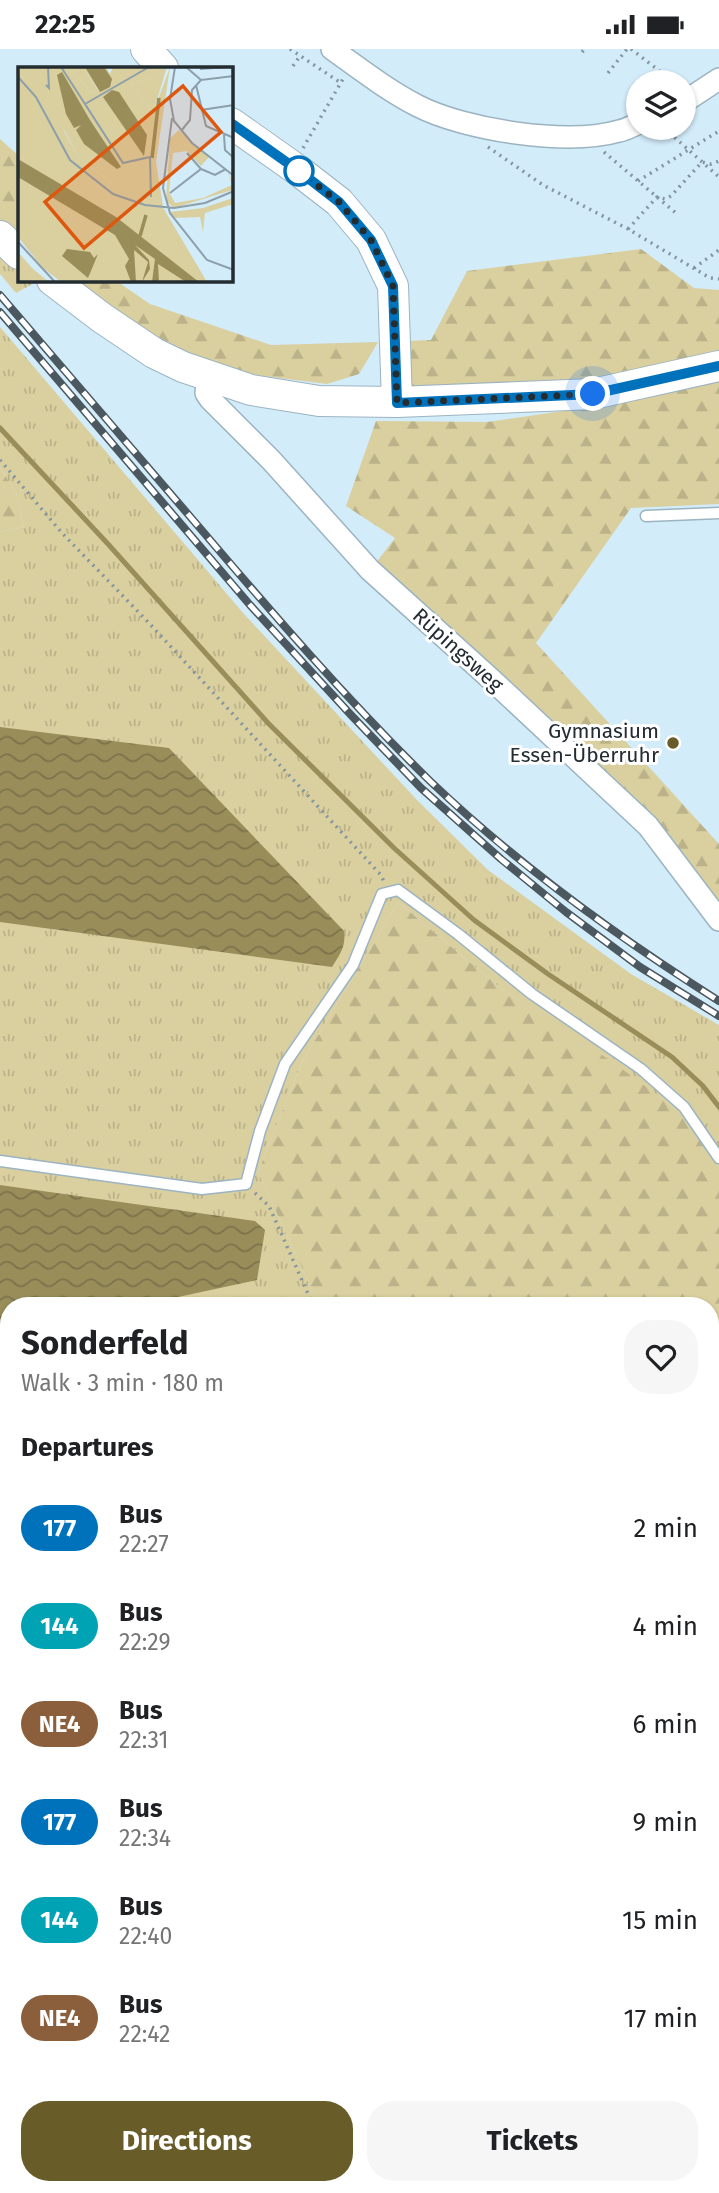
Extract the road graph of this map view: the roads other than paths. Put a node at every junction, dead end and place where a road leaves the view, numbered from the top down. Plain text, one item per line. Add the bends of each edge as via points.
1 (146, 49) edge
2 (332, 49) edge
3 (360, 60) edge
4 (162, 67) edge
5 (719, 79) edge
6 (696, 94) edge
7 (233, 124) edge
8 (626, 129) edge
9 (0, 236) edge
10 (18, 253) edge
11 (55, 282) edge
12 (719, 366) edge
13 (208, 377) junction
14 (397, 403) junction
15 (719, 513) edge
16 (646, 516) dead end
17 (719, 920) edge
18 (719, 1159) edge
19 (0, 1161) edge

1 - 4 main road
2 - 3 street
3 - 8 street via 390,90 420,107 473,126 541,136
5 - 6 street
7 - 14 main road via 339,202 371,240 393,286
9 - 10 main road
11 - 13 main road via 154,353
12 - 14 main road via 593,394
13 - 14 main road via 251,390 318,401
13 - 17 street, Rüpingsweg via 210,399 370,570 648,826
15 - 16 lane
18 - 19 lane via 684,1107 641,1069 532,994 398,890 382,894 353,965 285,1064 246,1184 202,1189

